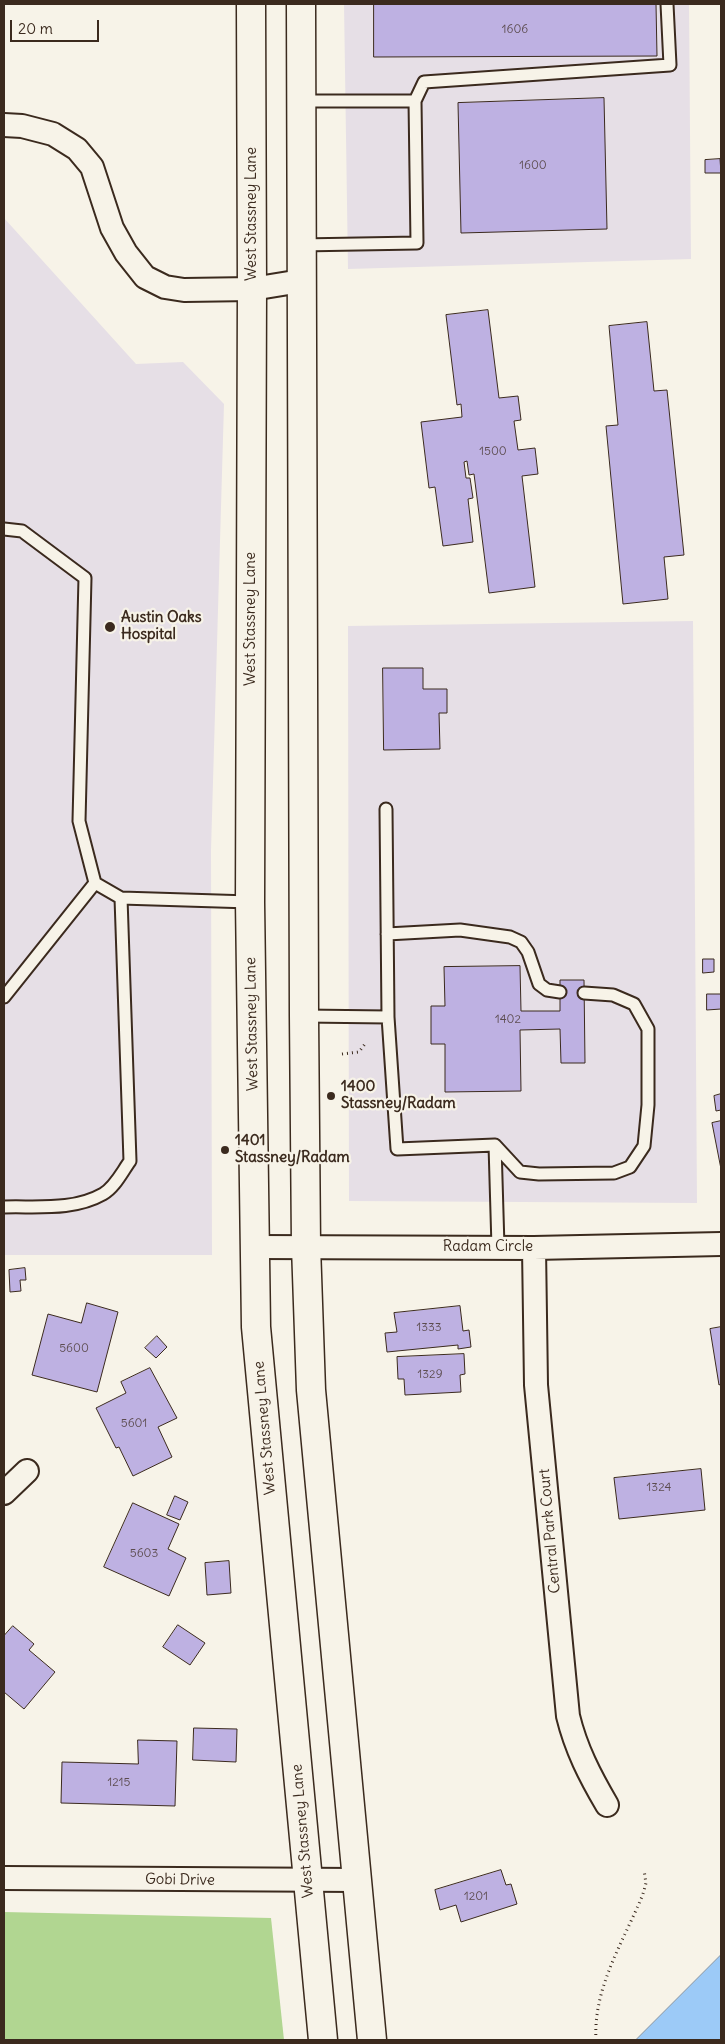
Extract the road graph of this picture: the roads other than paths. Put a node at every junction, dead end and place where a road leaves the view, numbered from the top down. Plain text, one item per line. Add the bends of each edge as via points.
1 (251, 4) edge
2 (301, 4) edge
3 (667, 4) edge
4 (300, 101) junction
5 (415, 101) junction
6 (4, 125) edge
7 (300, 245) junction
8 (300, 281) junction
9 (252, 289) junction
10 (4, 529) edge
11 (386, 809) dead end
12 (95, 883) junction
13 (122, 898) junction
14 (250, 902) junction
15 (387, 934) junction
16 (560, 992) dead end
17 (584, 993) dead end
18 (4, 997) edge
19 (304, 1016) junction
20 (388, 1017) junction
21 (495, 1145) junction
22 (4, 1207) edge
23 (721, 1244) edge
24 (306, 1246) junction
25 (256, 1247) junction
26 (498, 1247) junction
27 (534, 1248) junction
28 (26, 1471) dead end
29 (4, 1493) edge
30 (607, 1805) dead end
31 (4, 1878) edge
32 (357, 1880) junction
33 (307, 1881) junction
34 (323, 2040) edge
35 (372, 2040) edge

1 - 9 main road, West Stassney Lane
2 - 4 main road
3 - 5 lane via 670,65 424,82
4 - 5 lane
4 - 7 main road
5 - 7 lane via 417,243
6 - 9 street via 53,134 77,149 92,167 112,228 145,277 165,287 184,290
7 - 8 main road
8 - 9 street
8 - 19 main road
9 - 14 main road, West Stassney Lane
10 - 12 lane via 22,531 85,578 79,821
11 - 15 lane
12 - 13 lane
12 - 18 lane
13 - 14 lane
13 - 22 lane via 130,1161 103,1194 70,1206
14 - 25 main road, West Stassney Lane
15 - 16 lane via 460,930 510,937 521,942 528,952 539,984 546,990
15 - 20 lane
17 - 21 lane via 613,995 634,1004 648,1029 648,1105 644,1146 630,1167 614,1173 539,1174 520,1172
19 - 20 lane
19 - 24 main road
20 - 21 lane via 397,1149
21 - 26 lane
23 - 27 street, Radam Circle
24 - 25 street, Radam Circle
24 - 26 street, Radam Circle
24 - 32 main road via 311,1390
25 - 33 main road, West Stassney Lane via 256,1327
26 - 27 street, Radam Circle
27 - 30 street, Central Park Court via 536,1385 568,1716 578,1750
28 - 29 street
31 - 33 street, Gobi Drive
32 - 33 street, Gobi Drive
32 - 35 main road
33 - 34 main road, West Stassney Lane

